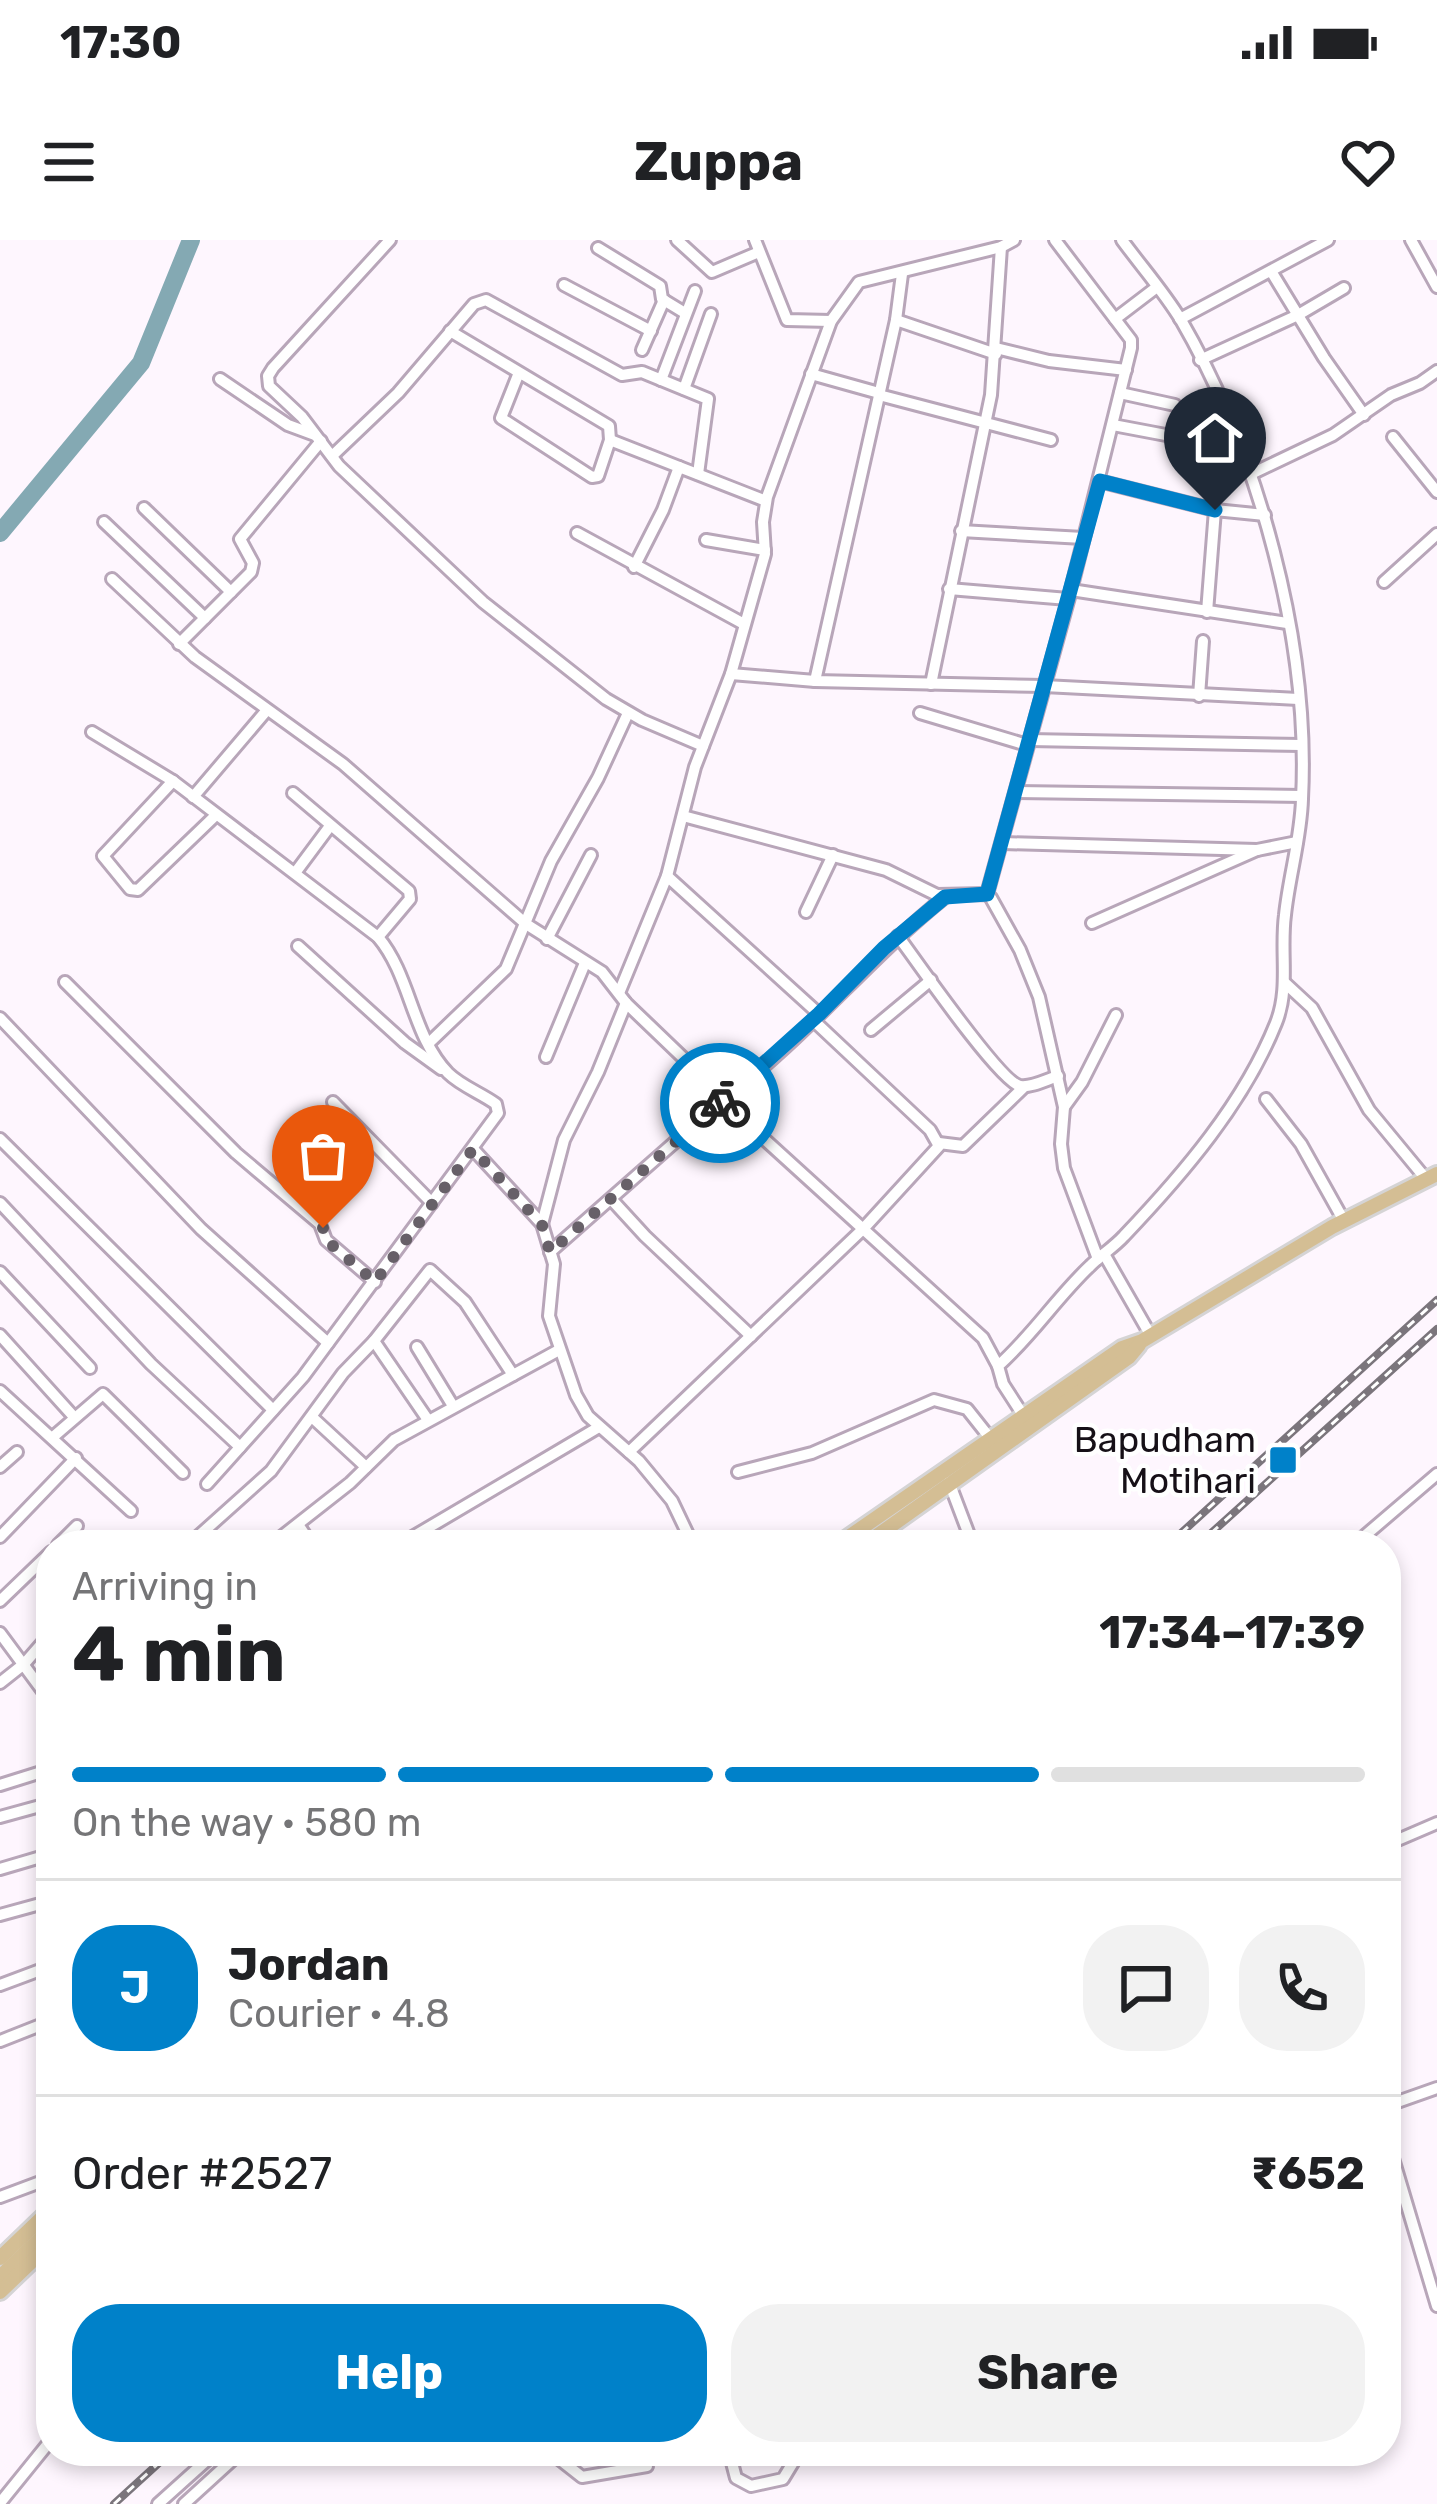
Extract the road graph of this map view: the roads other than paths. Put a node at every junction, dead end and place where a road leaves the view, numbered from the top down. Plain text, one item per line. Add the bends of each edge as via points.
1 (390, 240) edge
2 (677, 240) edge
3 (1055, 240) edge
4 (1121, 240) edge
5 (1328, 240) edge
6 (1412, 240) edge
7 (1010, 242) edge
8 (757, 246) edge
9 (598, 248) dead end
10 (1271, 271) junction
11 (902, 274) junction
12 (564, 284) dead end
13 (1437, 286) edge
14 (1156, 287) junction
15 (1344, 289) dead end
16 (694, 291) dead end
17 (664, 300) junction
18 (685, 313) junction
19 (711, 314) dead end
20 (1298, 315) junction
21 (1115, 319) junction
22 (1180, 319) junction
23 (896, 320) junction
24 (831, 321) junction
25 (651, 331) junction
26 (450, 332) junction
27 (642, 350) dead end
28 (996, 351) junction
29 (1200, 360) junction
30 (1126, 370) junction
31 (1437, 370) edge
32 (811, 374) junction
33 (518, 375) junction
34 (220, 379) dead end
35 (661, 380) junction
36 (684, 389) junction
37 (1120, 393) junction
38 (879, 394) junction
39 (1175, 405) dead end
40 (1364, 415) junction
41 (985, 423) junction
42 (1113, 425) junction
43 (1393, 437) dead end
44 (320, 439) junction
45 (1187, 439) dead end
46 (610, 440) junction
47 (1051, 440) dead end
48 (332, 456) junction
49 (679, 467) junction
50 (698, 474) junction
51 (1251, 474) junction
52 (1100, 481) junction
53 (1437, 492) edge
54 (766, 501) junction
55 (144, 508) dead end
56 (1215, 510) junction
57 (1265, 515) junction
58 (104, 522) dead end
59 (961, 531) junction
60 (577, 533) dead end
61 (1437, 534) edge
62 (1083, 538) junction
63 (706, 540) dead end
64 (765, 550) junction
65 (634, 567) junction
66 (112, 579) dead end
67 (1384, 582) dead end
68 (949, 589) junction
69 (231, 592) junction
70 (1070, 595) junction
71 (1207, 612) junction
72 (206, 618) junction
73 (1287, 623) junction
74 (744, 624) junction
75 (1203, 641) dead end
76 (179, 644) junction
77 (731, 674) junction
78 (815, 681) junction
79 (931, 684) junction
80 (1044, 686) junction
81 (1199, 696) junction
82 (1298, 699) junction
83 (267, 710) junction
84 (628, 713) junction
85 (920, 713) dead end
86 (92, 732) dead end
87 (1028, 742) junction
88 (1301, 745) junction
89 (703, 746) junction
90 (173, 781) junction
91 (292, 793) dead end
92 (1016, 793) junction
93 (1302, 796) junction
94 (193, 797) junction
95 (216, 814) junction
96 (683, 816) junction
97 (330, 826) junction
98 (1297, 842) junction
99 (1003, 843) junction
100 (1257, 850) junction
101 (590, 855) dead end
102 (832, 856) junction
103 (295, 873) junction
104 (667, 876) junction
105 (987, 894) junction
106 (945, 897) junction
107 (806, 912) dead end
108 (1092, 923) dead end
109 (526, 924) junction
110 (898, 935) junction
111 (378, 937) junction
112 (547, 939) junction
113 (298, 946) dead end
114 (585, 963) junction
115 (931, 980) junction
116 (65, 982) dead end
117 (1285, 983) junction
118 (623, 998) junction
119 (1115, 1015) dead end
120 (816, 1017) junction
121 (0, 1018) edge
122 (871, 1030) dead end
123 (430, 1042) junction
124 (546, 1057) dead end
125 (448, 1072) junction
126 (1058, 1076) junction
127 (1025, 1086) junction
128 (725, 1098) junction
129 (1266, 1099) dead end
130 (332, 1102) dead end
131 (1064, 1107) junction
132 (0, 1139) edge
133 (939, 1143) junction
134 (473, 1149) junction
135 (1432, 1177) edge
136 (612, 1200) junction
137 (0, 1203) edge
138 (432, 1203) junction
139 (1344, 1221) junction
140 (542, 1225) junction
141 (863, 1229) junction
142 (550, 1252) junction
143 (1101, 1257) junction
144 (0, 1272) edge
145 (375, 1282) junction
146 (0, 1335) edge
147 (751, 1336) junction
148 (1146, 1339) junction
149 (374, 1341) junction
150 (328, 1343) junction
151 (417, 1347) dead end
152 (559, 1350) junction
153 (998, 1366) junction
154 (90, 1368) dead end
155 (513, 1375) junction
156 (0, 1390) edge
157 (453, 1406) junction
158 (274, 1410) junction
159 (1023, 1415) junction
160 (74, 1417) junction
161 (313, 1418) junction
162 (428, 1420) junction
163 (598, 1427) junction
164 (53, 1437) junction
165 (990, 1438) junction
166 (240, 1447) junction
167 (17, 1452) dead end
168 (629, 1452) junction
169 (76, 1459) junction
170 (0, 1467) edge
171 (366, 1468) junction
172 (738, 1472) dead end
173 (183, 1473) dead end
174 (1437, 1474) edge
175 (949, 1483) junction
176 (208, 1484) dead end
177 (131, 1511) dead end
178 (77, 1526) dead end
179 (298, 1526) junction
180 (73, 1530) edge
181 (206, 1530) edge
182 (293, 1530) edge
183 (301, 1530) edge
184 (423, 1530) edge
185 (686, 1530) edge
186 (864, 1530) edge
187 (885, 1530) edge
188 (967, 1530) edge
189 (1372, 1530) edge
190 (0, 1537) edge
191 (36, 1566) edge
192 (0, 1601) edge
193 (0, 1633) edge
194 (36, 1650) edge
195 (24, 1664) junction
196 (36, 1682) edge
197 (0, 1683) edge
198 (36, 1774) edge
199 (0, 1785) edge
200 (36, 1807) edge
201 (0, 1816) edge
202 (1437, 1823) edge
203 (1401, 1839) edge
204 (36, 1858) edge
205 (0, 1869) edge
206 (36, 1905) edge
207 (0, 1915) edge
208 (36, 1972) edge
209 (0, 1985) edge
210 (36, 2026) edge
211 (0, 2041) edge
212 (1437, 2088) edge
213 (1401, 2101) edge
214 (1401, 2183) edge
215 (36, 2184) edge
216 (0, 2197) edge
217 (36, 2224) edge
218 (36, 2242) edge
219 (36, 2257) edge
220 (0, 2258) edge
221 (0, 2277) edge
222 (0, 2292) edge
223 (1436, 2298) edge
224 (36, 2459) edge
225 (200, 2466) edge
226 (226, 2466) edge
227 (568, 2466) edge
228 (647, 2466) dead end
229 (733, 2466) edge
230 (791, 2466) edge
231 (0, 2503) edge
232 (158, 2504) edge
233 (184, 2504) edge

1 - 44 street via 268,376
2 - 8 street via 712,272
3 - 21 street
4 - 14 street
5 - 10 street
6 - 13 street
7 - 11 street
7 - 28 street
8 - 24 street via 787,320
9 - 17 street via 660,286
10 - 20 street
10 - 22 street
11 - 23 street
11 - 24 street via 859,282
12 - 25 street
14 - 21 street
14 - 22 street
15 - 20 street
16 - 18 street
17 - 18 street
17 - 25 street
18 - 35 street
19 - 36 street
20 - 29 street
20 - 40 street
21 - 30 street via 1132,344
22 - 29 street
23 - 28 street
23 - 38 street
24 - 32 street
25 - 27 street
26 - 33 street
26 - 35 street via 486,300 622,376
26 - 48 street
28 - 30 street
28 - 41 street
29 - 51 street
30 - 37 street
31 - 40 street
32 - 38 street
32 - 54 street
33 - 46 street via 605,423
33 - 46 street via 501,418 593,478
34 - 44 street
35 - 36 street
36 - 50 street via 710,404
37 - 39 street
37 - 42 street
38 - 41 street
38 - 78 street
40 - 51 street
41 - 47 street
41 - 59 street
42 - 45 street
42 - 52 street
43 - 53 street
44 - 48 street
44 - 69 street via 241,537 253,566
46 - 49 street
48 - 84 street via 483,602
49 - 50 street
49 - 65 street
50 - 54 street
51 - 57 street
52 - 56 street
52 - 62 street
54 - 64 street
55 - 69 street
56 - 57 street
56 - 71 street
57 - 73 street
58 - 72 street
59 - 62 street
59 - 68 street
60 - 65 street
61 - 67 street
62 - 70 street
63 - 64 street
64 - 74 street
65 - 74 street
66 - 76 street
68 - 70 street
68 - 79 street
69 - 72 street
70 - 71 street
70 - 80 street
71 - 73 street
72 - 76 street
73 - 82 street
74 - 77 street
75 - 81 street
76 - 83 street
77 - 78 street
77 - 89 street
78 - 79 street
79 - 80 street
80 - 81 street
80 - 87 street
81 - 82 street
82 - 88 street
83 - 94 street
83 - 109 street via 355,773
84 - 89 street
84 - 109 street
85 - 87 street
86 - 90 street
87 - 88 street
87 - 92 street
88 - 93 street
89 - 96 street
90 - 94 street
90 - 95 street via 104,856 130,889 138,890
91 - 97 street
92 - 93 street
92 - 99 street
93 - 98 street
94 - 95 street
95 - 103 street
96 - 102 street
96 - 104 street
97 - 103 street
97 - 111 street via 411,894
98 - 100 street
98 - 117 street
99 - 100 street
99 - 105 street
100 - 108 street
101 - 112 street
102 - 106 street
102 - 107 street
103 - 111 street
104 - 118 street
104 - 120 street
105 - 106 street
105 - 126 street via 1030,973
106 - 110 street
109 - 112 street
109 - 123 street via 500,977
110 - 115 street
110 - 120 street
111 - 123 street
112 - 114 street
113 - 125 street
114 - 118 street
114 - 124 street
115 - 122 street
115 - 127 street via 1012,1081
116 - 145 street
117 - 135 street via 1312,1008 1369,1110
117 - 143 street via 1271,1034 1229,1109
118 - 128 street
118 - 140 street via 564,1140
119 - 131 street
120 - 128 street
120 - 133 street
121 - 150 street via 202,1229
123 - 125 street
125 - 134 street via 496,1104
126 - 127 street
126 - 131 street
127 - 133 street via 963,1146
128 - 136 street
128 - 141 street
129 - 139 street
130 - 138 street
131 - 143 street via 1064,1168
132 - 158 street
133 - 141 street
134 - 138 street
134 - 140 street
135 - 139 main road
136 - 142 street
136 - 147 street
137 - 166 street
138 - 145 street
139 - 148 main road
140 - 142 street
141 - 147 street
141 - 153 street via 982,1338
142 - 152 street via 549,1316
143 - 148 street
143 - 153 street
144 - 154 street
145 - 150 street
146 - 160 street
147 - 168 street
148 - 159 main road
148 - 175 main road
149 - 155 street via 432,1269 465,1302
149 - 161 street
149 - 162 street
150 - 158 street
151 - 157 street
152 - 155 street
152 - 163 street
153 - 159 street
155 - 157 street
156 - 164 street
157 - 162 street
158 - 166 street
159 - 165 main road
160 - 164 street
160 - 173 street via 103,1394
161 - 171 street
161 - 181 street via 263,1480
162 - 171 street
163 - 168 street
163 - 184 street
164 - 169 street
165 - 172 street via 971,1412 934,1400 812,1453
165 - 186 main road
166 - 176 street
167 - 170 street
168 - 185 street
169 - 177 street
169 - 190 street
171 - 179 street
174 - 189 street
175 - 187 main road
175 - 188 street
178 - 180 street
179 - 182 street
179 - 183 street
191 - 192 street
193 - 195 street
194 - 195 street
195 - 196 street
195 - 197 street
198 - 199 street
200 - 201 street
202 - 203 street
204 - 205 street
206 - 207 street
208 - 209 street
210 - 211 street
212 - 213 street
214 - 223 street
215 - 216 street
217 - 220 main road
218 - 221 main road
219 - 222 main road
224 - 231 street
225 - 232 street
226 - 233 street
227 - 228 street via 582,2477
229 - 230 street via 751,2486 783,2479

